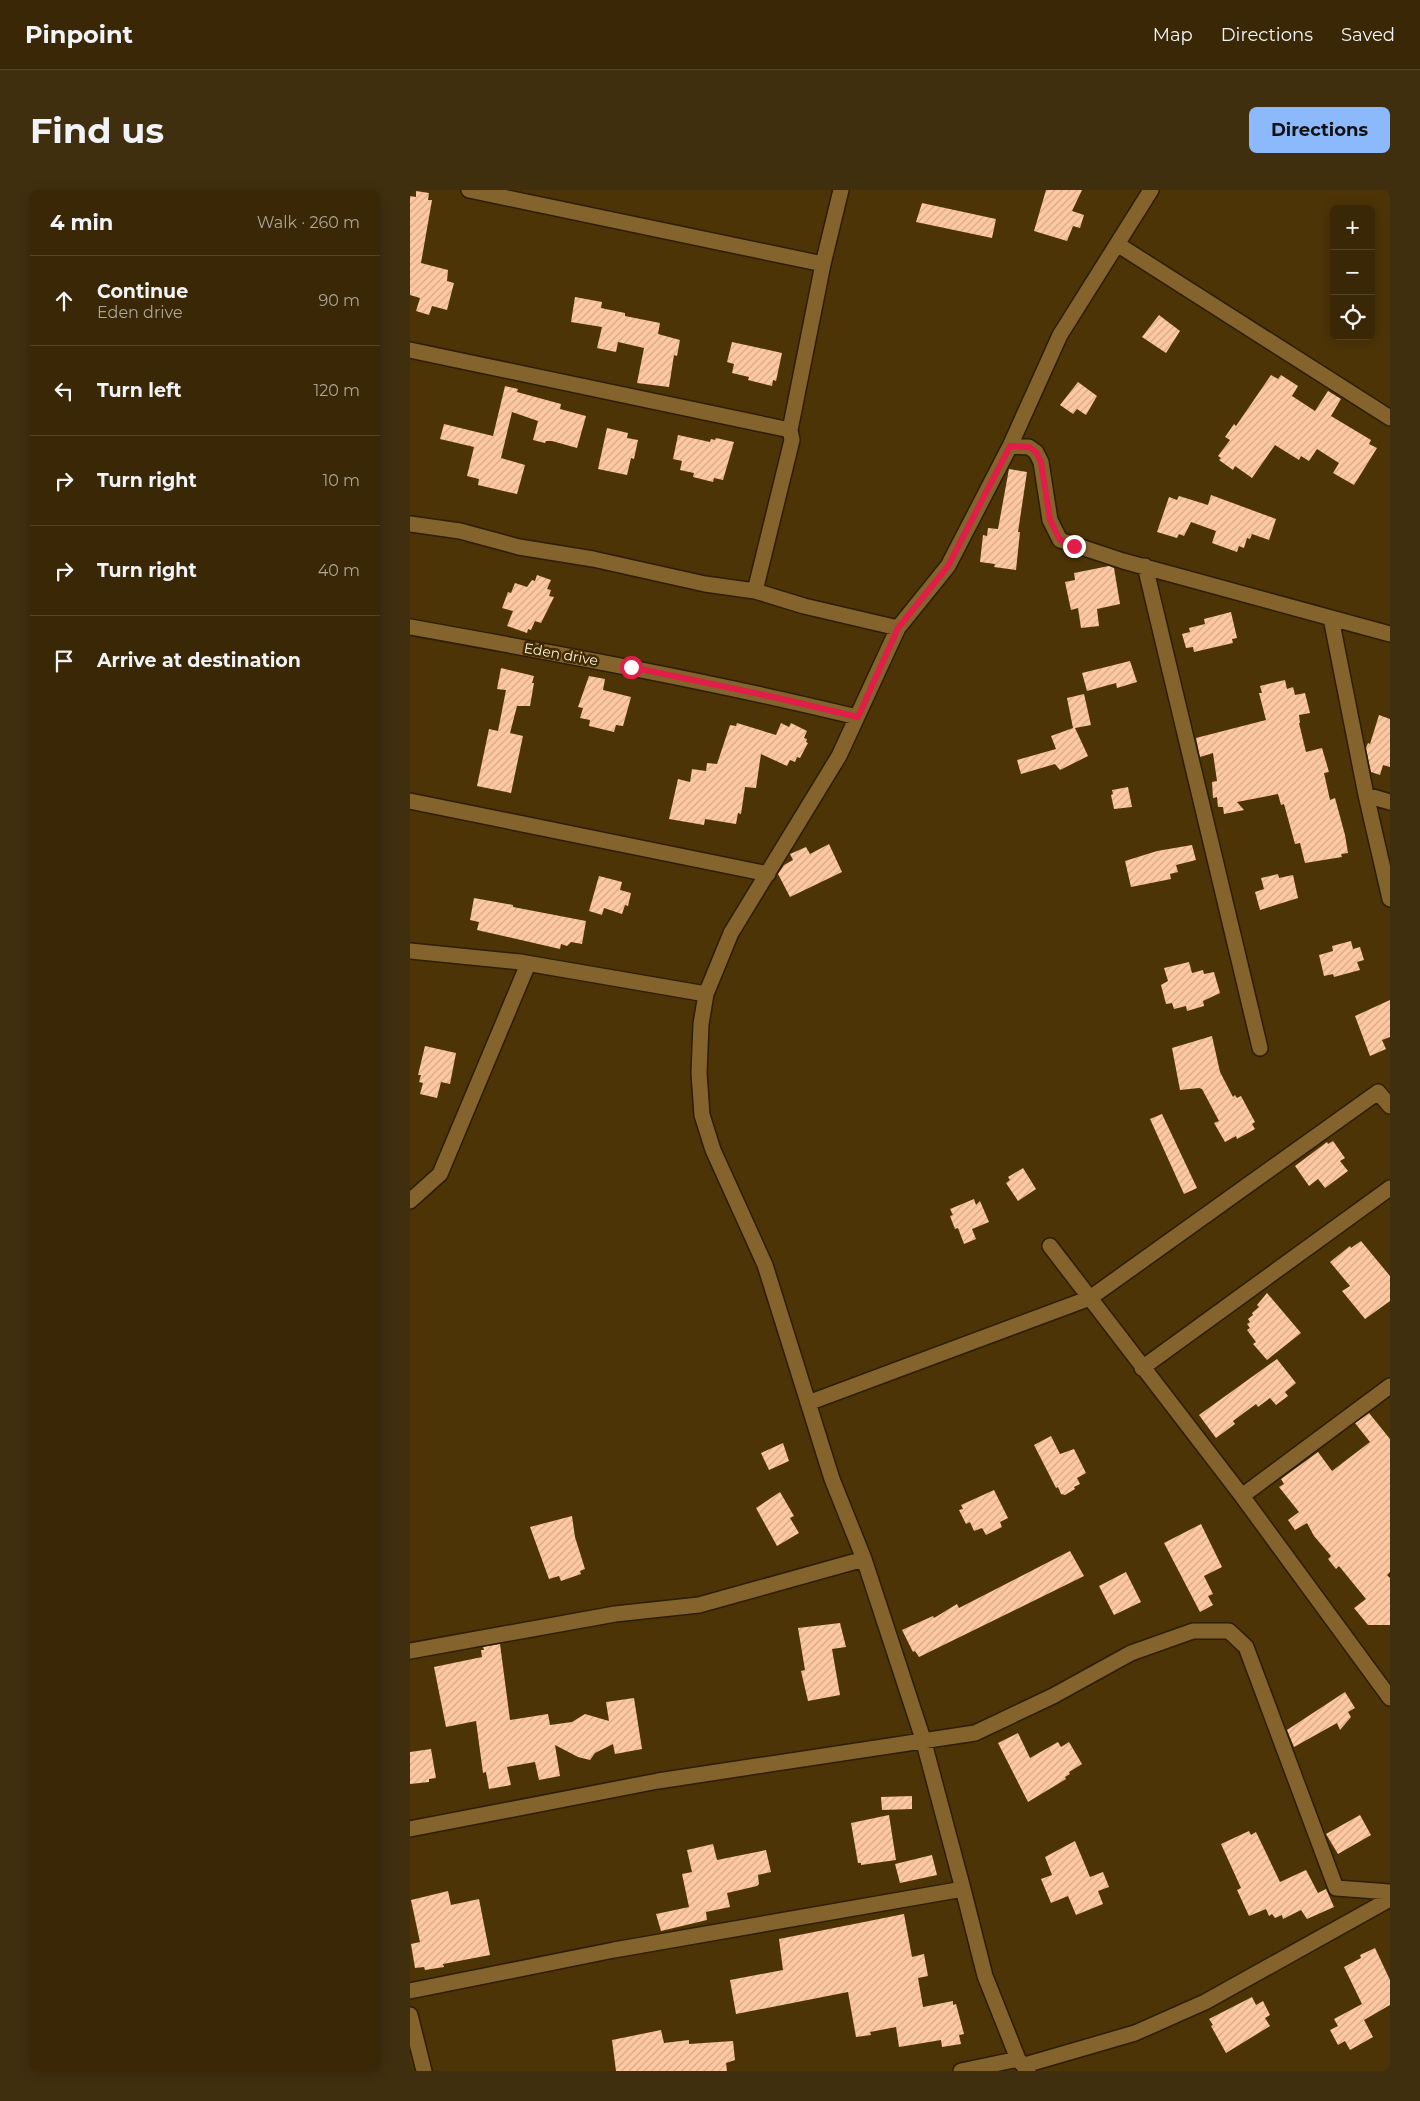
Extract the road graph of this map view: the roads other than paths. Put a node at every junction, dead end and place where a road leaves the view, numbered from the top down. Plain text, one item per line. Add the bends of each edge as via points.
1 (469, 190) edge
2 (841, 190) edge
3 (1152, 190) edge
4 (1117, 244) junction
5 (823, 264) junction
6 (410, 350) edge
7 (1390, 418) edge
8 (790, 430) junction
9 (1010, 446) junction
10 (410, 524) edge
11 (1145, 566) junction
12 (755, 591) junction
13 (1331, 618) junction
14 (410, 627) edge
15 (898, 628) junction
16 (1390, 634) edge
17 (858, 717) junction
18 (1366, 795) junction
19 (410, 801) edge
20 (1390, 802) edge
21 (768, 874) junction
22 (1390, 899) edge
23 (410, 951) edge
24 (528, 964) junction
25 (706, 994) junction
26 (1260, 1048) dead end
27 (1390, 1106) edge
28 (1390, 1188) edge
29 (410, 1201) edge
30 (1050, 1246) dead end
31 (1090, 1298) junction
32 (1142, 1368) junction
33 (1390, 1386) edge
34 (808, 1403) junction
35 (1242, 1496) junction
36 (864, 1559) junction
37 (410, 1650) edge
38 (1390, 1698) edge
39 (923, 1739) junction
40 (410, 1829) edge
41 (963, 1889) junction
42 (1390, 1892) edge
43 (1390, 1899) edge
44 (410, 1991) edge
45 (410, 2015) edge
46 (1024, 2065) edge
47 (424, 2071) edge
48 (962, 2071) edge

1 - 5 street
2 - 5 street
3 - 4 street
4 - 7 street
4 - 9 street via 1060,335
5 - 8 street
6 - 8 street
8 - 12 street via 792,440
9 - 11 street via 1029,447 1036,452 1041,462 1050,520 1060,540
9 - 15 street via 948,566
10 - 12 street via 460,531 519,547
11 - 13 street
11 - 26 street
12 - 15 street
13 - 16 street
13 - 18 street
14 - 17 street, Eden drive via 631,667
15 - 17 street
17 - 21 street via 839,756
18 - 20 street
18 - 22 street
19 - 21 street
21 - 25 street via 732,933
23 - 24 street
24 - 25 street
24 - 29 street via 440,1174
25 - 34 street via 698,1073 702,1115 713,1150 765,1264
27 - 31 street via 1378,1092
28 - 32 street
30 - 31 street
31 - 32 street
31 - 34 street
32 - 35 street
33 - 35 street
34 - 36 street via 832,1479
35 - 38 street
36 - 37 street via 699,1605 616,1614
36 - 39 street
39 - 40 street via 658,1781
39 - 41 street
39 - 42 street via 974,1732 1053,1696 1132,1653 1193,1631 1229,1631 1246,1647 1336,1888
41 - 44 street via 614,1950
41 - 46 street via 985,1976
43 - 46 street via 1205,2002 1135,2033
45 - 47 street
46 - 48 street

